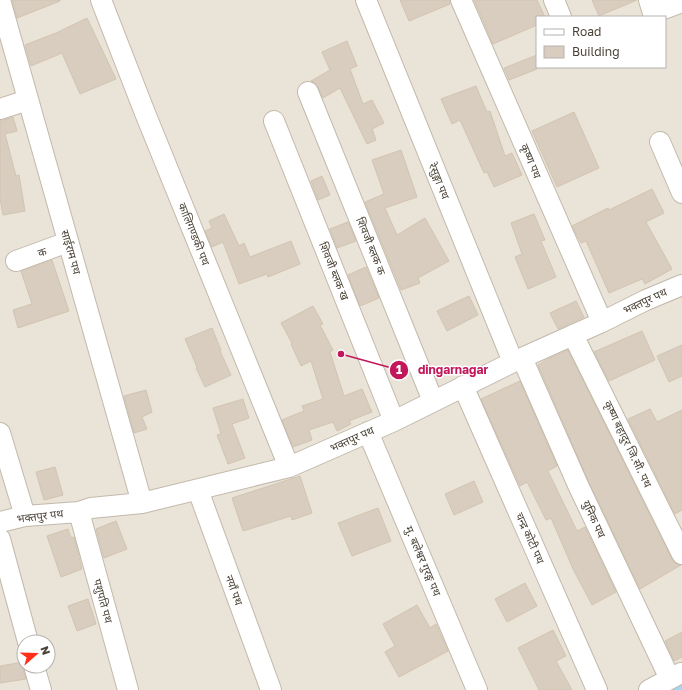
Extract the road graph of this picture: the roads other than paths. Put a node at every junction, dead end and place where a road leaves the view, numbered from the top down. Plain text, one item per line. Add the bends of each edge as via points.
1 (101, 0) edge
2 (366, 0) edge
3 (461, 0) edge
4 (554, 0) edge
5 (682, 2) edge
6 (1, 10) edge
7 (648, 10) edge
8 (561, 16) edge
9 (308, 92) dead end
10 (28, 100) junction
11 (0, 109) edge
12 (274, 121) dead end
13 (660, 142) dead end
14 (682, 193) edge
15 (68, 242) junction
16 (16, 261) dead end
17 (682, 284) edge
18 (602, 322) junction
19 (573, 335) junction
20 (517, 360) junction
21 (463, 386) junction
22 (433, 401) junction
23 (394, 421) junction
24 (368, 432) junction
25 (0, 433) edge
26 (289, 467) junction
27 (198, 490) junction
28 (142, 503) junction
29 (79, 512) junction
30 (24, 516) junction
31 (0, 522) edge
32 (0, 539) edge
33 (682, 554) edge
34 (26, 634) edge
35 (36, 674) edge
36 (676, 675) edge
37 (41, 690) edge
38 (128, 690) edge
39 (271, 690) edge
40 (477, 690) edge
41 (597, 690) edge
42 (649, 690) edge

1 - 26 street, कालिगण्डकी पथ
2 - 20 street, रेसुङ्गा पथ
3 - 18 street, कृष्ण पथ
4 - 8 street
5 - 7 street
6 - 10 street, साईराम पथ
9 - 22 street, शिवजी ब्लक क
10 - 11 street
10 - 15 street, साईराम पथ
12 - 23 street, शिवजी ब्लक ख
13 - 14 street
15 - 16 street, क
15 - 28 street, साईराम पथ
17 - 18 street, भक्तपुर पथ
18 - 19 street, भक्तपुर पथ
19 - 20 street, भक्तपुर पथ
19 - 33 street, कृष्ण बहादुर जि.सी. पथ
20 - 21 street, भक्तपुर पथ
20 - 36 street, युनिक पथ via 553,426 578,485
21 - 22 street, भक्तपुर पथ
21 - 41 street, चन्द्र कोटी पथ
22 - 23 street, भक्तपुर पथ
23 - 24 street, भक्तपुर पथ
24 - 26 street, भक्तपुर पथ
24 - 40 street, मु. बलेश्वर गुरङ्ग पथ
25 - 30 street
26 - 27 street, भक्तपुर पथ
27 - 28 street, भक्तपुर पथ
27 - 39 street, नयाँ पथ
28 - 29 street, भक्तपुर पथ via 91,508
29 - 30 street, भक्तपुर पथ
29 - 38 street, पशुपति पथ
30 - 31 street, भक्तपुर पथ
32 - 34 street
35 - 37 street
36 - 42 street

